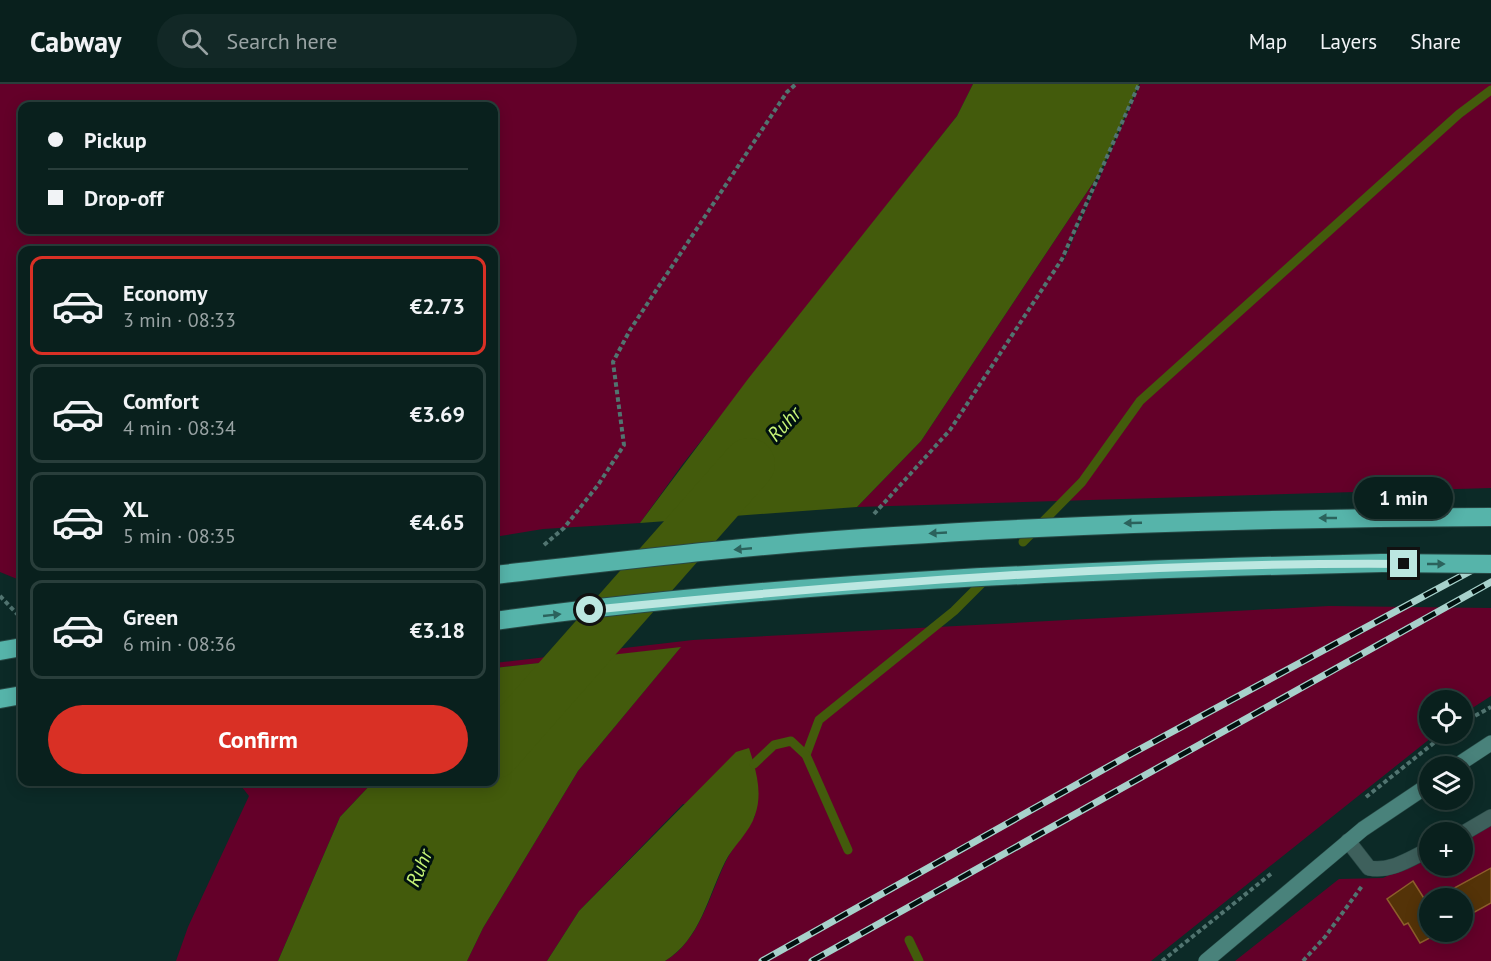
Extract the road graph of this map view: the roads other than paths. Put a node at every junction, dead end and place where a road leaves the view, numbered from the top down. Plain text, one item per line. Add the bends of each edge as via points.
1 (1491, 517) edge
2 (1491, 564) edge
3 (498, 575) edge
4 (498, 621) edge
5 (18, 647) edge
6 (0, 651) edge
7 (18, 696) edge
8 (0, 699) edge
9 (1491, 743) edge
10 (1471, 756) edge
11 (1419, 792) edge
12 (1491, 817) edge
13 (1473, 828) edge
14 (1348, 842) junction
15 (1419, 854) edge
16 (1206, 961) edge

1 -> 3 highway, bridge via 1105,524 891,536
4 -> 2 highway, bridge via 722,596 942,579 1162,568
5 - 6 highway
7 - 8 highway
9 - 10 main road
11 - 14 main road
12 - 13 lane
14 - 15 lane via 1369,868 1386,870
14 - 16 main road

